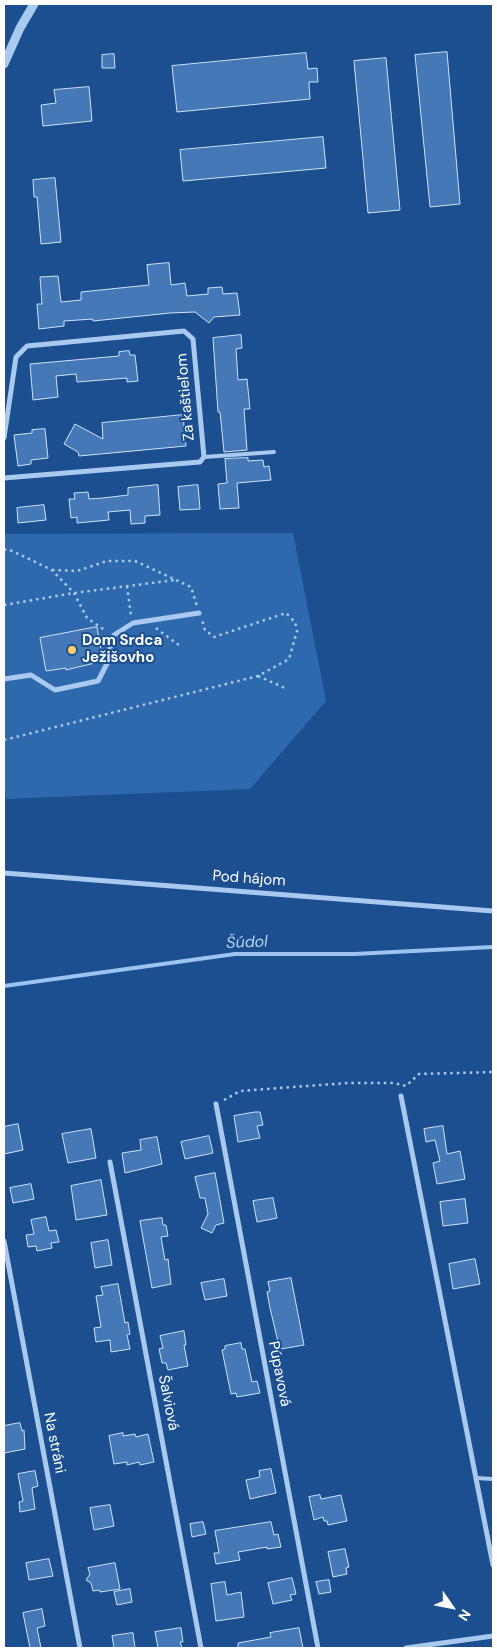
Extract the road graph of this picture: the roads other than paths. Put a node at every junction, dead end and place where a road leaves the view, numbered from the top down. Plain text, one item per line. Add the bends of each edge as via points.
1 (34, 4) edge
2 (4, 64) edge
3 (4, 438) edge
4 (274, 452) dead end
5 (204, 457) junction
6 (4, 478) edge
7 (199, 612) road end
8 (4, 679) edge
9 (4, 873) edge
10 (493, 910) edge
11 (401, 1096) dead end
12 (216, 1104) road end
13 (110, 1162) dead end
14 (4, 1241) edge
15 (476, 1478) junction
16 (493, 1479) edge
17 (493, 1565) edge
18 (493, 1636) edge
19 (80, 1648) edge
20 (202, 1648) edge
21 (318, 1648) edge
22 (406, 1648) edge

1 - 2 street
3 - 5 street, Za kaštieľom via 16,357 27,346 184,331 193,339
4 - 5 lane
5 - 6 street, Za kaštieľom via 200,462
7 - 8 street via 133,623 114,636 111,656 98,681 55,690 31,676
9 - 10 street, Pod hájom
11 - 15 street
12 - 21 street, Púpavová
13 - 20 street, Šalviová
14 - 19 street, Na stráni
15 - 16 lane
15 - 17 street
18 - 22 street

